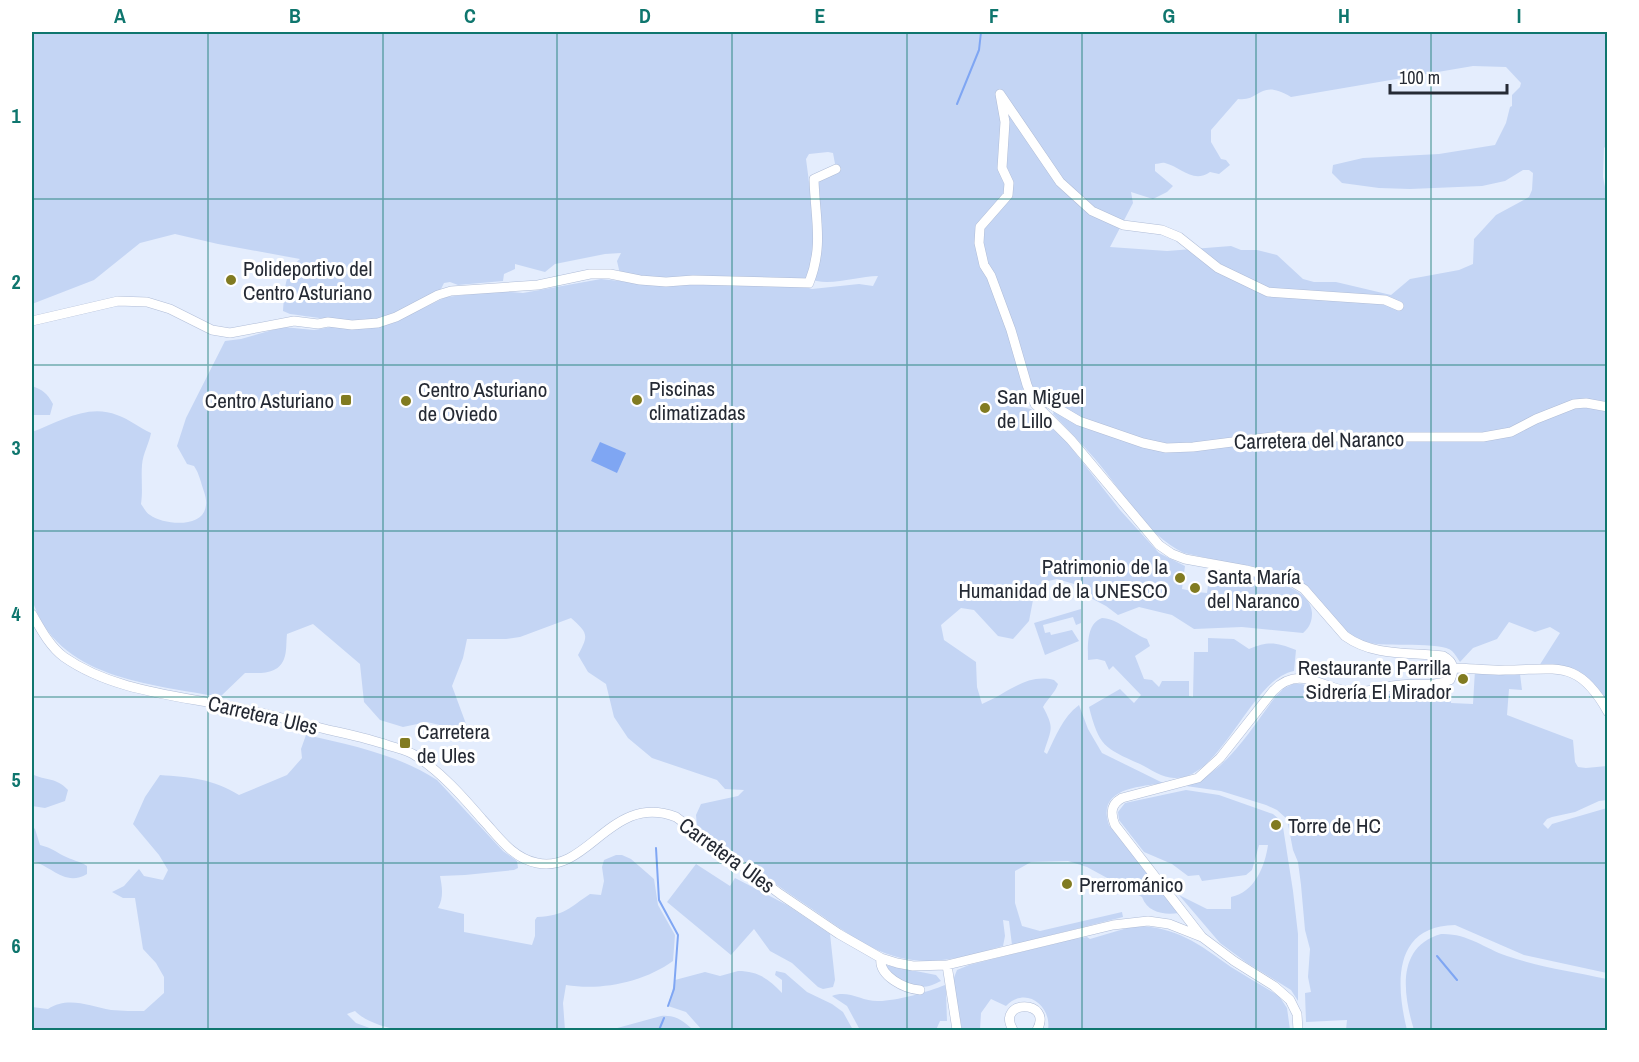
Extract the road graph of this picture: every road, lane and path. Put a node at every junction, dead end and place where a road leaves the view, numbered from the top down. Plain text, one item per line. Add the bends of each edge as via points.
1 (836, 169) dead end
2 (1399, 306) dead end
3 (32, 321) edge
4 (1034, 399) junction
5 (1608, 407) edge
6 (32, 614) edge
7 (1454, 668) junction
8 (1608, 712) edge
9 (1202, 937) junction
10 (881, 958) junction
11 (947, 965) junction
12 (920, 990) dead end
13 (957, 1030) edge
14 (1013, 1030) edge
15 (1036, 1030) edge
16 (1299, 1030) edge

1 - 3 street via 814,179 818,231 816,263 809,283 666,282 590,274 538,285 451,291 378,323 294,321 230,333 212,330 147,302 118,302
2 - 4 street via 1385,300 1269,292 1218,268 1179,237 1162,230 1123,225 1092,211 1060,182 1000,93 1005,122 1002,168 1009,183 1008,195 980,227 979,243
4 - 5 street, Carretera del Naranco via 1040,398 1079,421 1143,443 1179,449 1272,437 1483,437 1510,432 1574,404
4 - 7 street via 1166,550 1185,559 1289,580 1304,589 1346,636 1364,647 1443,656
6 - 10 street, Carretera Ules via 61,655 113,682 257,711 414,754 507,847 525,860 540,864 564,860 638,813 676,817 790,901
7 - 8 street via 1568,671 1588,683
7 - 9 street via 1450,680 1443,683 1358,692 1294,677 1273,691 1220,758 1198,778 1116,801 1111,812 1115,825
9 - 11 street, Carretera Ules via 1169,924 1148,921
9 - 16 street via 1290,1000
10 - 11 street, Carretera Ules via 913,966
10 - 12 street via 881,967 888,976
11 - 13 street
14 - 15 street via 1012,1012 1027,1006 1039,1016

